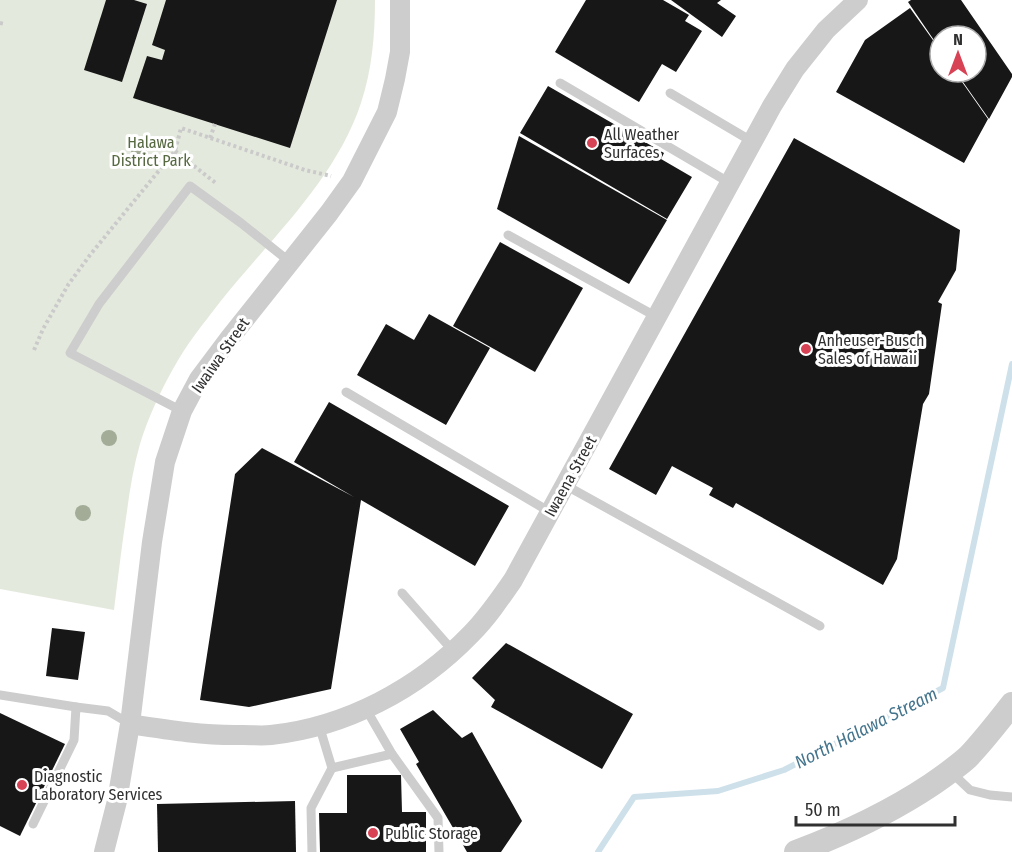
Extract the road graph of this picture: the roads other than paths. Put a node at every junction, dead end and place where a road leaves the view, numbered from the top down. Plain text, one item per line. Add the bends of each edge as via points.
1 (858, 0) edge
2 (404, 2) edge
3 (560, 82) dead end
4 (670, 93) dead end
5 (753, 141) junction
6 (730, 183) junction
7 (508, 235) dead end
8 (290, 262) junction
9 (657, 317) junction
10 (346, 392) dead end
11 (182, 411) junction
12 (565, 485) junction
13 (550, 512) junction
14 (402, 593) dead end
15 (820, 626) dead end
16 (453, 651) junction
17 (0, 695) edge
18 (1012, 704) edge
19 (76, 707) junction
20 (366, 709) junction
21 (130, 724) junction
22 (319, 725) junction
23 (392, 754) junction
24 (332, 768) junction
25 (951, 771) junction
26 (1012, 796) edge
27 (33, 824) dead end
28 (104, 852) edge
29 (312, 852) edge
30 (439, 852) edge
31 (796, 852) edge

1 - 5 street, Iwaena Street via 826,30 795,69
2 - 8 street, Iwaiwa Street via 400,52 387,112 352,181
3 - 6 lane
4 - 5 lane
5 - 6 street, Iwaena Street
6 - 9 street, Iwaena Street
7 - 9 lane
8 - 11 street, Iwaiwa Street via 199,380
8 - 11 lane via 190,186 99,304 70,353
9 - 12 street, Iwaena Street
10 - 13 lane
11 - 21 street, Iwaiwa Street via 165,462
12 - 13 street, Iwaena Street
12 - 15 lane
13 - 16 street, Iwaena Street via 513,580 487,616
14 - 16 lane
16 - 20 street, Iwaena Street via 403,689
17 - 19 lane
18 - 25 street via 982,742
19 - 21 lane via 108,711
19 - 27 lane via 74,740
20 - 22 street, Iwaena Street
20 - 23 lane
21 - 22 street, Iwaena Street via 215,735 270,735
21 - 28 street, Iwaiwa Street
22 - 24 lane
23 - 24 lane
23 - 30 lane via 438,818
24 - 29 lane via 311,808
25 - 26 lane via 970,790
25 - 31 street via 876,818

